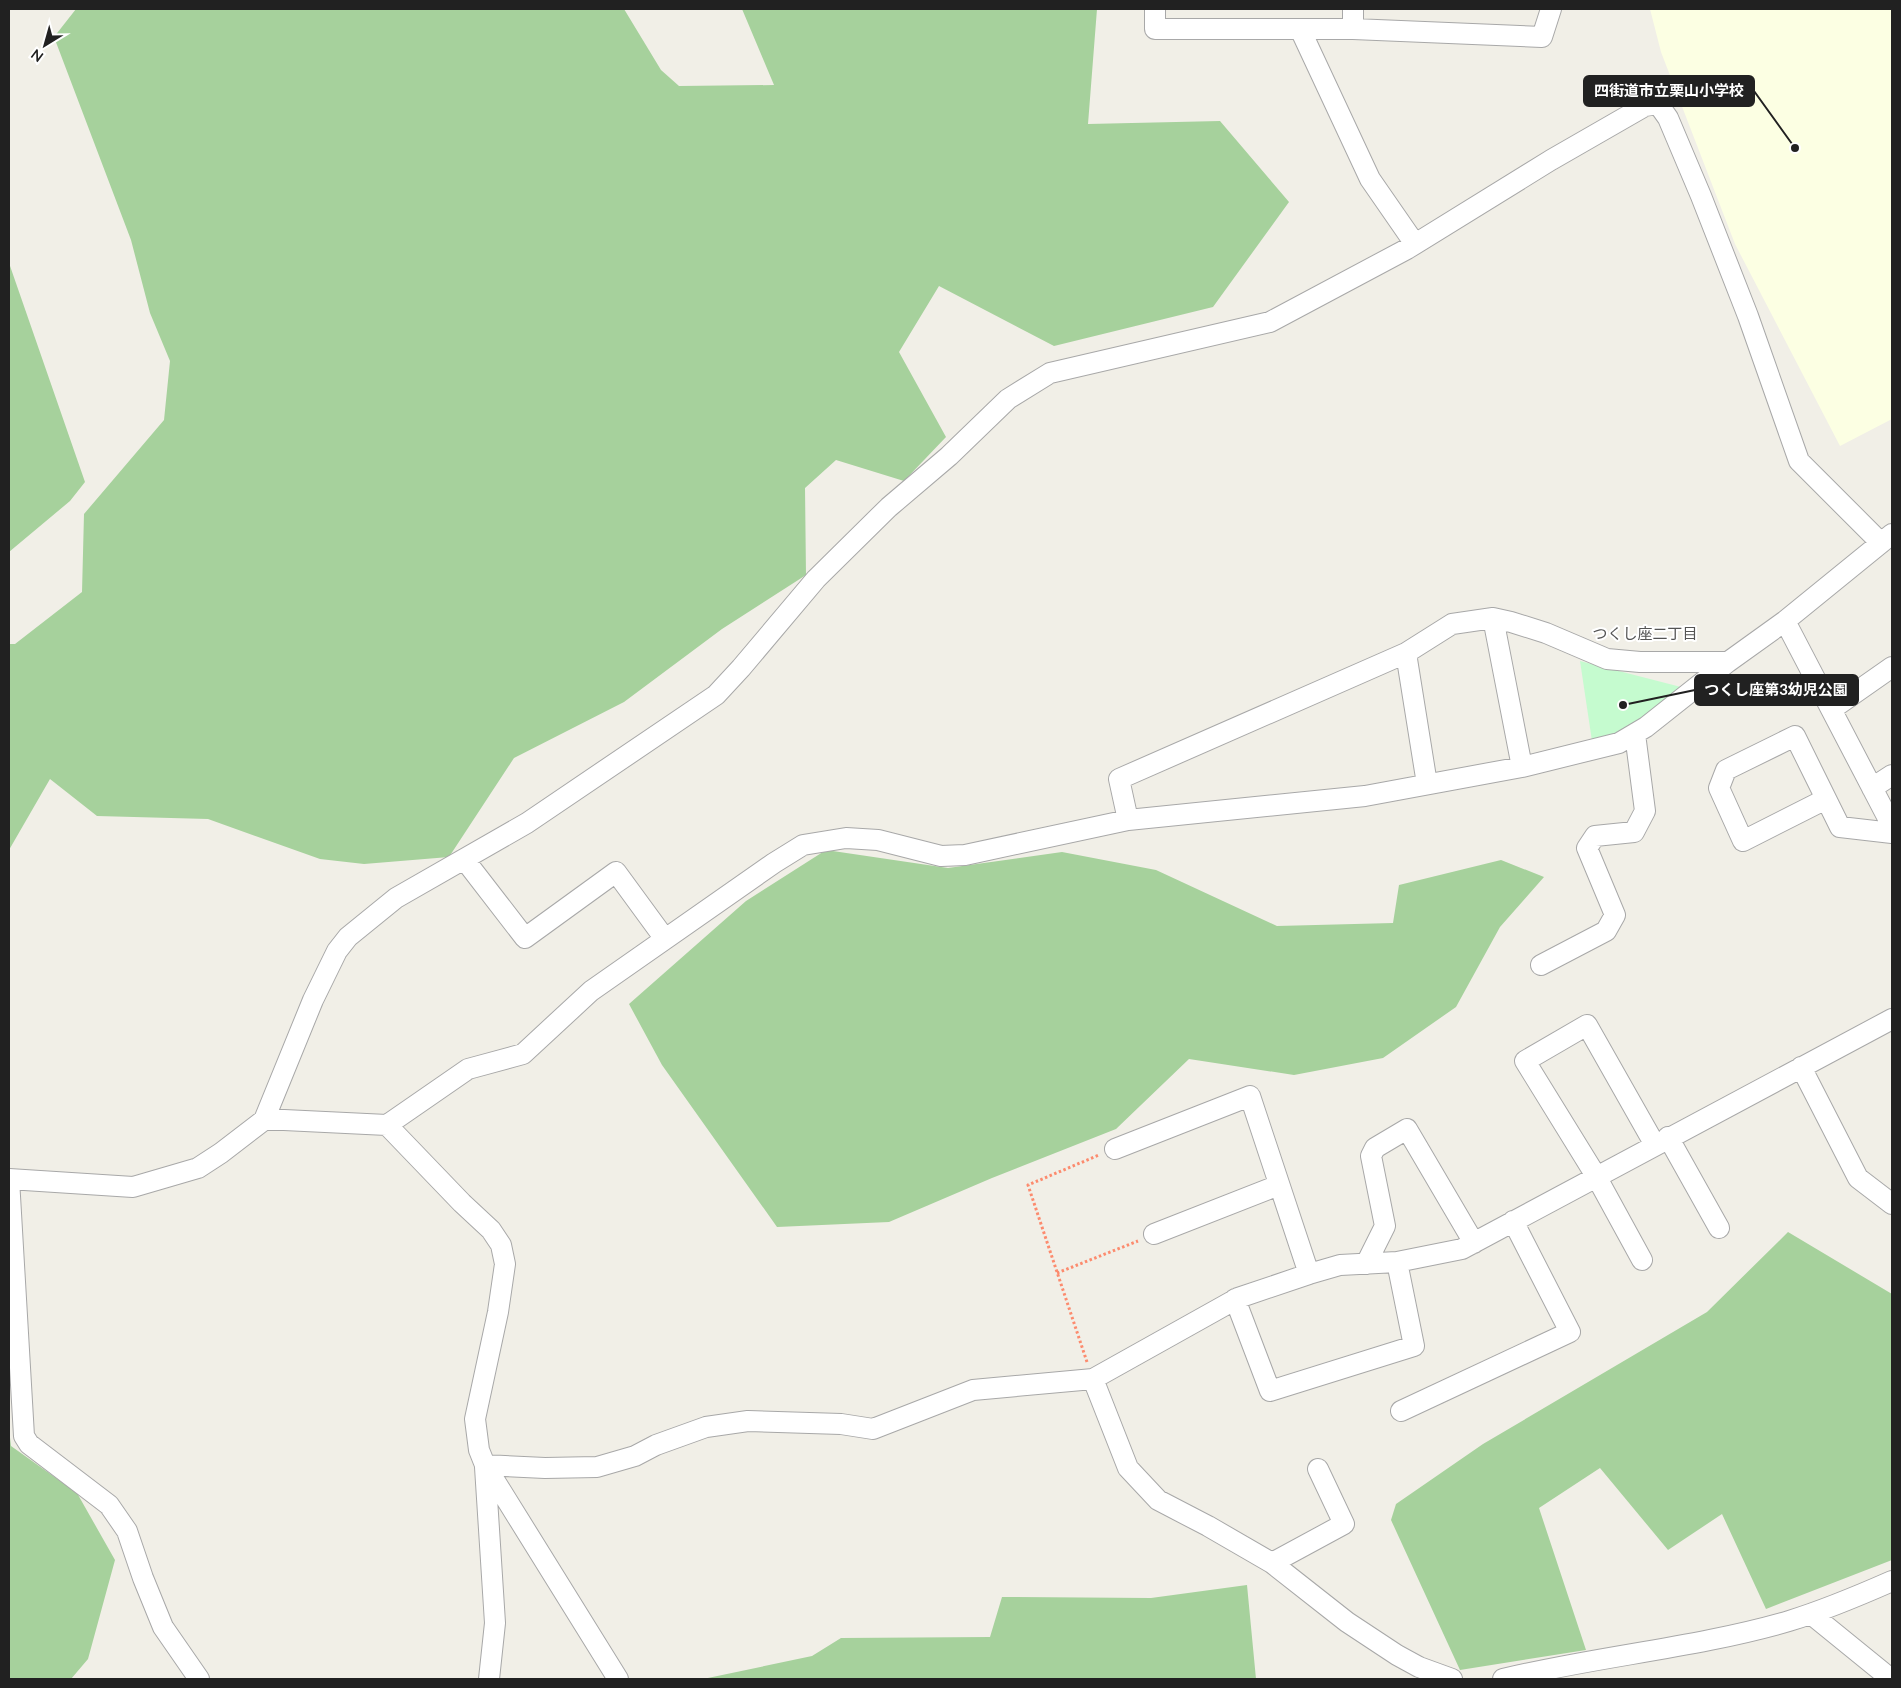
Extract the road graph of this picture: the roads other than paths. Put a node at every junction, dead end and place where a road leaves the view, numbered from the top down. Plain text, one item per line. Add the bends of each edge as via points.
1 (1155, 9) edge
2 (1353, 9) edge
3 (1551, 9) edge
4 (1300, 29) junction
5 (1353, 29) junction
6 (1415, 244) junction
7 (1886, 538) edge
8 (1493, 618) junction
9 (1785, 621) junction
10 (1406, 654) junction
11 (1728, 662) junction
12 (1892, 667) edge
13 (1832, 709) junction
14 (1635, 734) junction
15 (1522, 767) junction
16 (1892, 775) edge
17 (1427, 784) junction
18 (1872, 788) junction
19 (1826, 799) junction
20 (1128, 820) junction
21 (1892, 826) edge
22 (1892, 833) edge
23 (464, 859) junction
24 (665, 939) junction
25 (1541, 965) dead end
26 (1892, 1018) edge
27 (1801, 1067) junction
28 (264, 1120) junction
29 (387, 1125) junction
30 (1662, 1141) junction
31 (1115, 1149) road end
32 (1596, 1176) junction
33 (9, 1179) edge
34 (1279, 1185) junction
35 (1892, 1204) edge
36 (1513, 1221) junction
37 (1719, 1228) dead end
38 (1154, 1234) road end
39 (1474, 1243) junction
40 (1642, 1260) dead end
41 (1397, 1262) junction
42 (1366, 1264) junction
43 (1309, 1274) junction
44 (1236, 1299) junction
45 (1093, 1379) junction
46 (1401, 1412) dead end
47 (485, 1465) junction
48 (1318, 1469) dead end
49 (1272, 1563) junction
50 (1892, 1581) edge
51 (1811, 1614) junction
52 (199, 1679) edge
53 (489, 1679) edge
54 (618, 1679) edge
55 (1452, 1679) edge
56 (1503, 1679) edge
57 (1890, 1679) edge

1 - 4 street via 1155,29
2 - 5 street
3 - 5 street via 1542,38
4 - 5 street
4 - 6 street via 1370,179
6 - 7 street via 1645,106 1658,104 1668,118 1702,196 1799,461
6 - 23 street via 1270,322 1050,373 1008,399 823,572 716,696 527,823
7 - 9 street
8 - 10 street via 1452,624
8 - 11 street via 1546,633 1607,659
8 - 15 street
9 - 11 street
9 - 13 street
10 - 17 street
10 - 20 street via 1119,779
11 - 14 street
12 - 13 street
13 - 18 street
14 - 15 street via 1619,743
14 - 25 street via 1645,811 1634,832 1596,836 1586,848 1616,915 1606,931
15 - 17 street
16 - 18 street
17 - 20 street via 1365,796
18 - 21 street
19 - 19 street via 1795,736 1726,770 1719,788 1743,841
19 - 22 street via 1840,827
20 - 24 street via 965,855 942,856 878,840 846,838 803,845
23 - 24 street via 525,938 616,872
23 - 28 street via 396,898 348,937 337,951 313,1000
24 - 29 street via 591,991 523,1054 468,1069
26 - 27 street
27 - 30 street
27 - 35 street via 1858,1178
28 - 29 street
28 - 33 street via 198,1168 133,1187
29 - 47 street via 502,1245 505,1264 501,1292 476,1419 479,1450
30 - 32 street
30 - 32 street via 1587,1025 1525,1061
30 - 37 street
31 - 34 street via 1250,1096
32 - 36 street
32 - 40 street
33 - 52 street via 24,1436 28,1444 109,1505 128,1531 163,1627
34 - 38 street
34 - 43 street
36 - 39 street
36 - 46 street via 1570,1332
39 - 41 street via 1462,1249
39 - 42 street via 1407,1129 1375,1148 1371,1156 1385,1226
41 - 42 street
41 - 44 street via 1414,1346 1270,1391
42 - 43 street via 1340,1265
43 - 44 street
44 - 45 street
45 - 47 street via 973,1390 873,1430 841,1424 748,1421 706,1427 635,1456 597,1467
45 - 49 street via 1128,1468 1158,1500
47 - 53 street via 495,1623
47 - 54 street
48 - 49 street via 1344,1524
49 - 55 street via 1347,1622 1397,1655
50 - 51 street
51 - 56 street via 1746,1632
51 - 57 street

